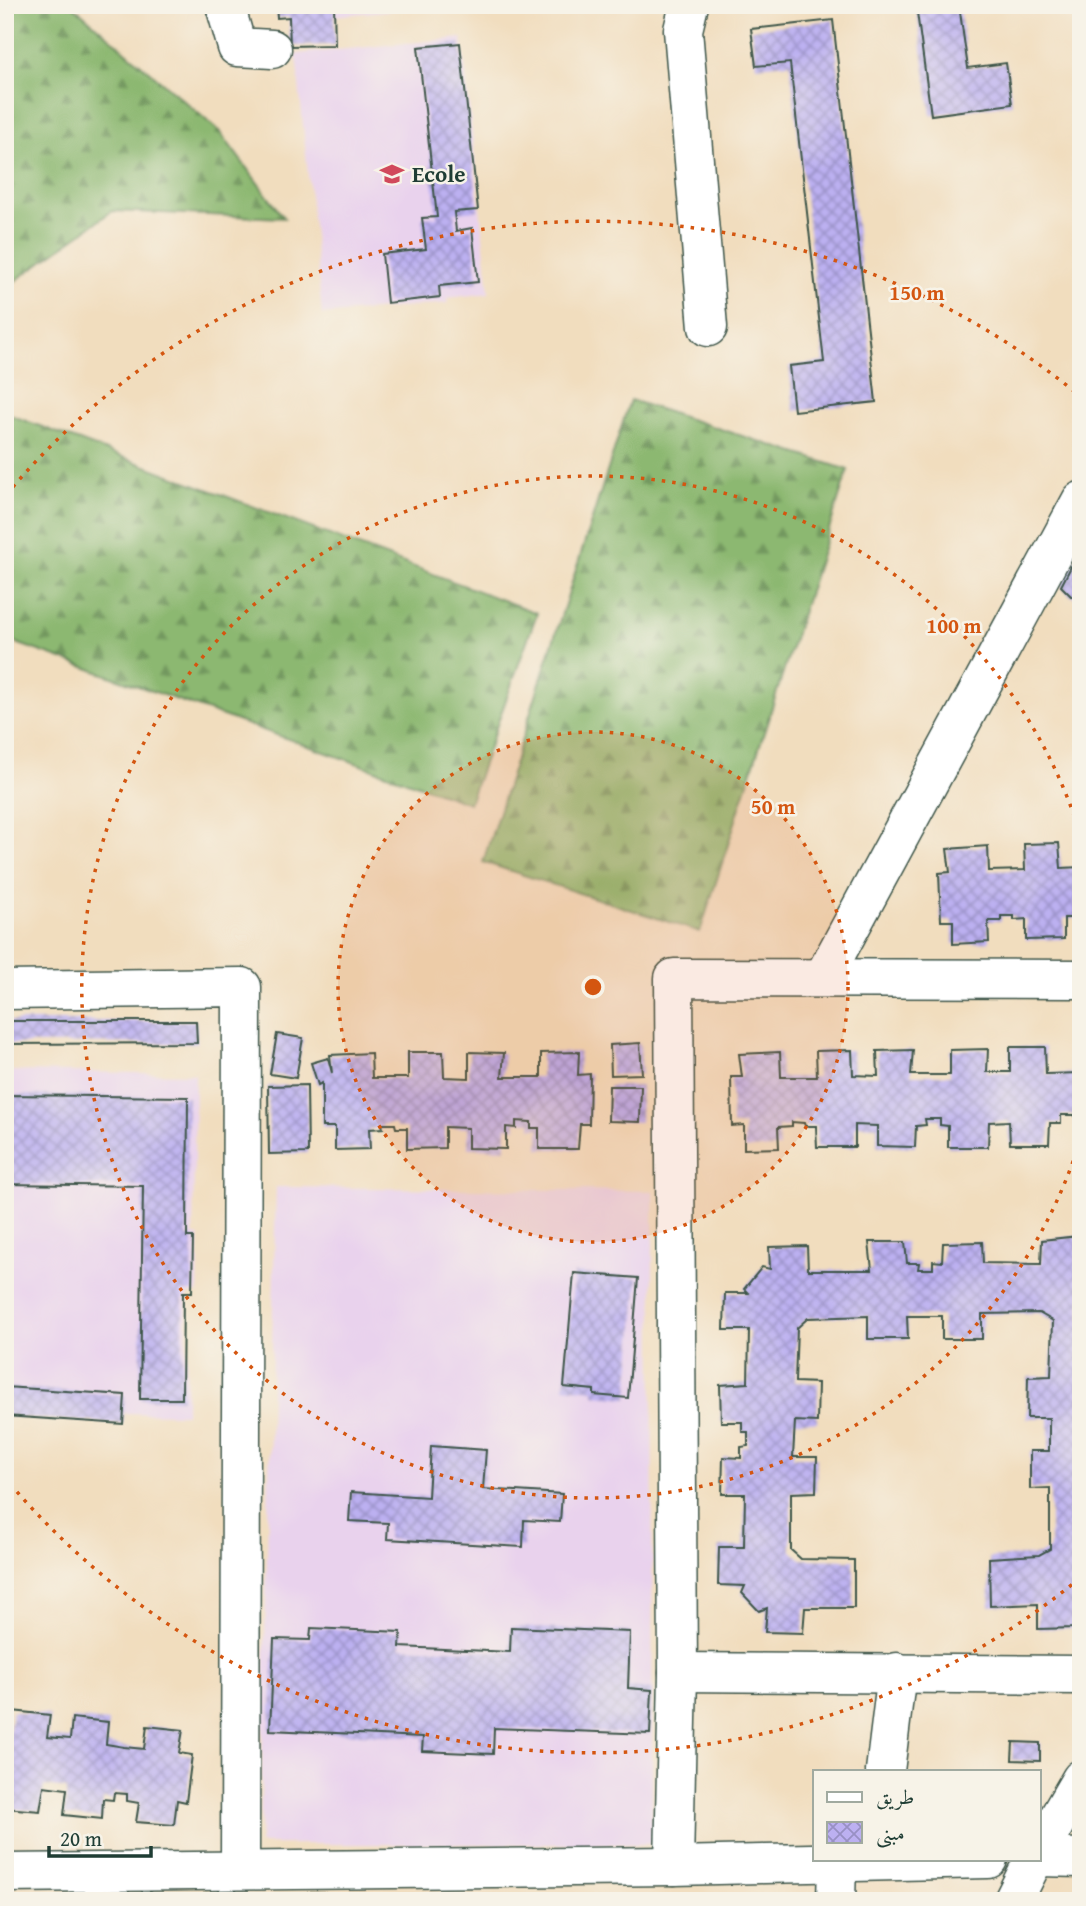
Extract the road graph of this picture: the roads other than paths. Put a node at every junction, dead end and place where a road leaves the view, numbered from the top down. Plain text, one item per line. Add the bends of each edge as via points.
1 (225, 5) edge
2 (689, 5) edge
3 (272, 49) dead end
4 (708, 327) dead end
5 (1081, 501) edge
6 (823, 978) junction
7 (1081, 979) edge
8 (5, 990) edge
9 (678, 1672) junction
10 (897, 1672) junction
11 (1081, 1675) edge
12 (886, 1770) edge
13 (1081, 1779) edge
14 (1040, 1849) edge
15 (1081, 1857) edge
16 (1040, 1858) edge
17 (876, 1860) edge
18 (1036, 1860) edge
19 (837, 1863) junction
20 (674, 1866) junction
21 (240, 1870) junction
22 (5, 1873) edge
23 (95, 1887) edge
24 (836, 1901) edge
25 (1013, 1901) edge

1 - 3 street via 237,47
2 - 4 street via 683,30
5 - 6 street
6 - 7 street
6 - 9 street via 674,978
8 - 21 street via 242,987
9 - 10 street
9 - 20 street
10 - 11 street
10 - 12 street
13 - 14 street
15 - 16 street
17 - 19 street
18 - 25 street
19 - 20 street
19 - 24 street
20 - 21 street
21 - 23 street
22 - 23 street

